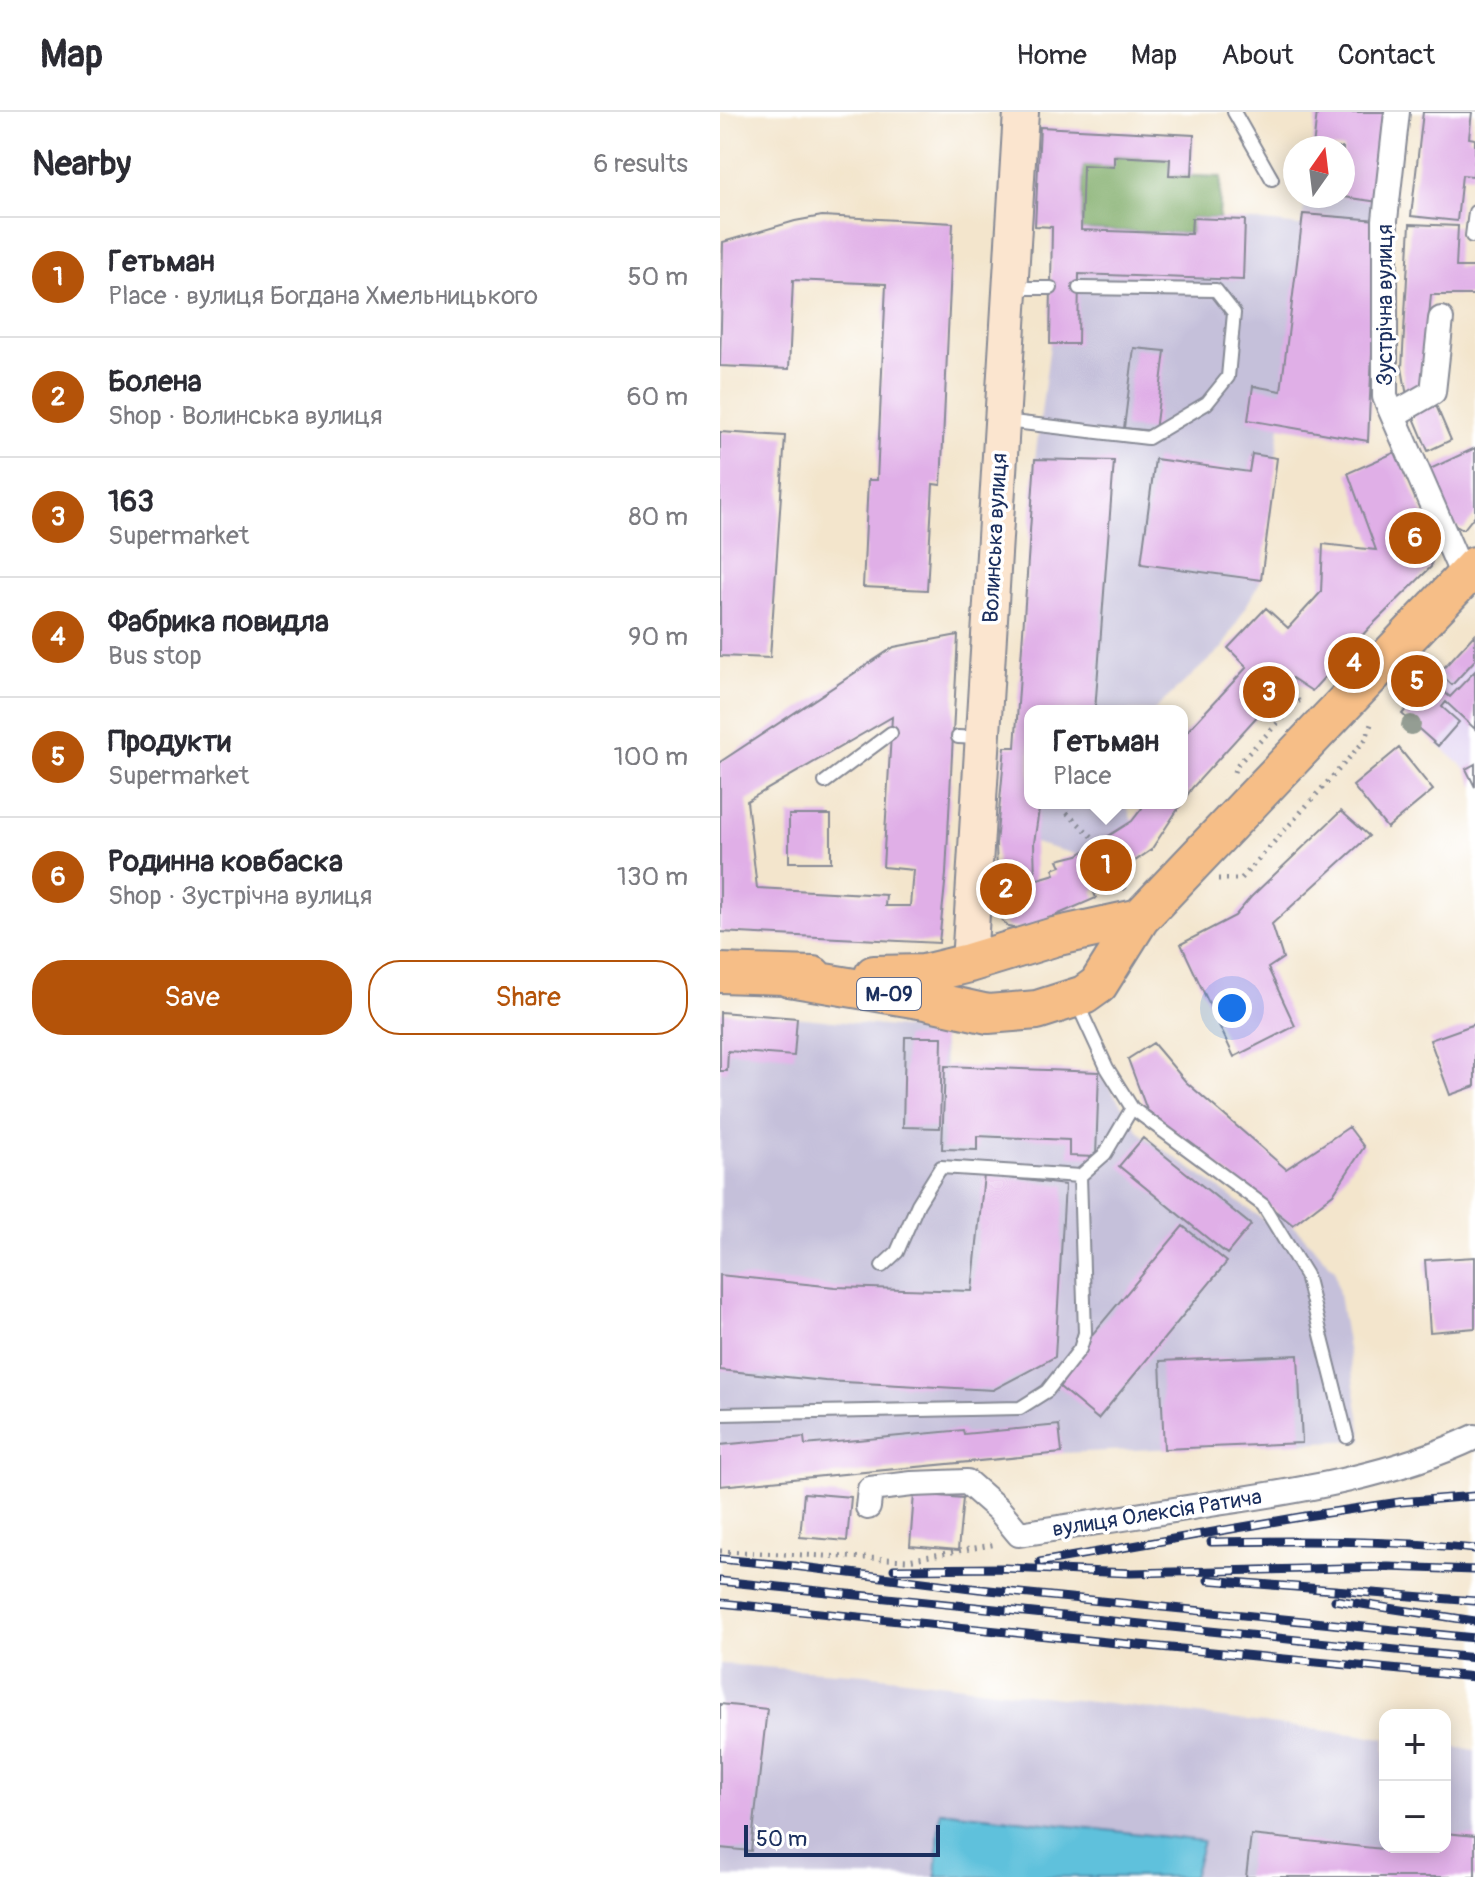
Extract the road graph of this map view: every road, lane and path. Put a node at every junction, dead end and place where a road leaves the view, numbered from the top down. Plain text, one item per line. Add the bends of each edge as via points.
1 (1021, 112) edge
2 (1234, 112) edge
3 (1397, 112) edge
4 (1272, 179) dead end
5 (1475, 212) edge
6 (1472, 236) dead end
7 (1010, 288) junction
8 (1051, 288) dead end
9 (1079, 288) dead end
10 (1441, 319) dead end
11 (1393, 415) junction
12 (1002, 420) junction
13 (1469, 572) edge
14 (891, 733) dead end
15 (825, 782) dead end
16 (1067, 813) dead end
17 (1098, 842) dead end
18 (1114, 876) dead end
19 (1133, 904) junction
20 (1054, 937) junction
21 (969, 963) junction
22 (720, 973) edge
23 (789, 977) junction
24 (1091, 990) junction
25 (988, 1014) junction
26 (1132, 1108) junction
27 (1080, 1176) junction
28 (882, 1266) dead end
29 (720, 1414) edge
30 (1347, 1437) dead end
31 (1475, 1437) edge
32 (868, 1507) dead end
33 (1019, 1534) junction
34 (720, 1551) edge

1 - 7 street, Волинська вулиця
2 - 4 lane
3 - 11 street, Зустрічна вулиця via 1385,220 1385,397
5 - 6 lane
7 - 8 lane
7 - 12 street, Волинська вулиця
9 - 12 lane via 1216,290 1234,313 1228,377 1207,403 1148,438
10 - 11 street via 1433,392
11 - 13 street, Зустрічна вулиця
12 - 21 street, Волинська вулиця via 971,738
13 - 19 main road
14 - 15 lane
16 - 17 path
18 - 19 path
19 - 20 main road, М-09
19 - 24 main road
20 - 21 main road, М-09
20 - 24 main road via 1082,938 1096,948 1100,962
21 - 23 main road, М-09 via 924,974
21 - 25 main road via 969,988
22 - 23 main road, М-09
23 - 25 main road, М-09
24 - 25 main road, М-09 via 1037,1010
24 - 26 lane via 1083,1016
26 - 27 lane via 1105,1154
26 - 30 lane via 1263,1205 1306,1275
27 - 28 lane via 941,1167 897,1252
27 - 29 lane via 1085,1333 1080,1349 1047,1391 1020,1408
31 - 33 street, вулиця Олексія Ратича via 1372,1473 1288,1492
32 - 33 street via 870,1489 967,1482
33 - 34 path via 996,1545 908,1560

